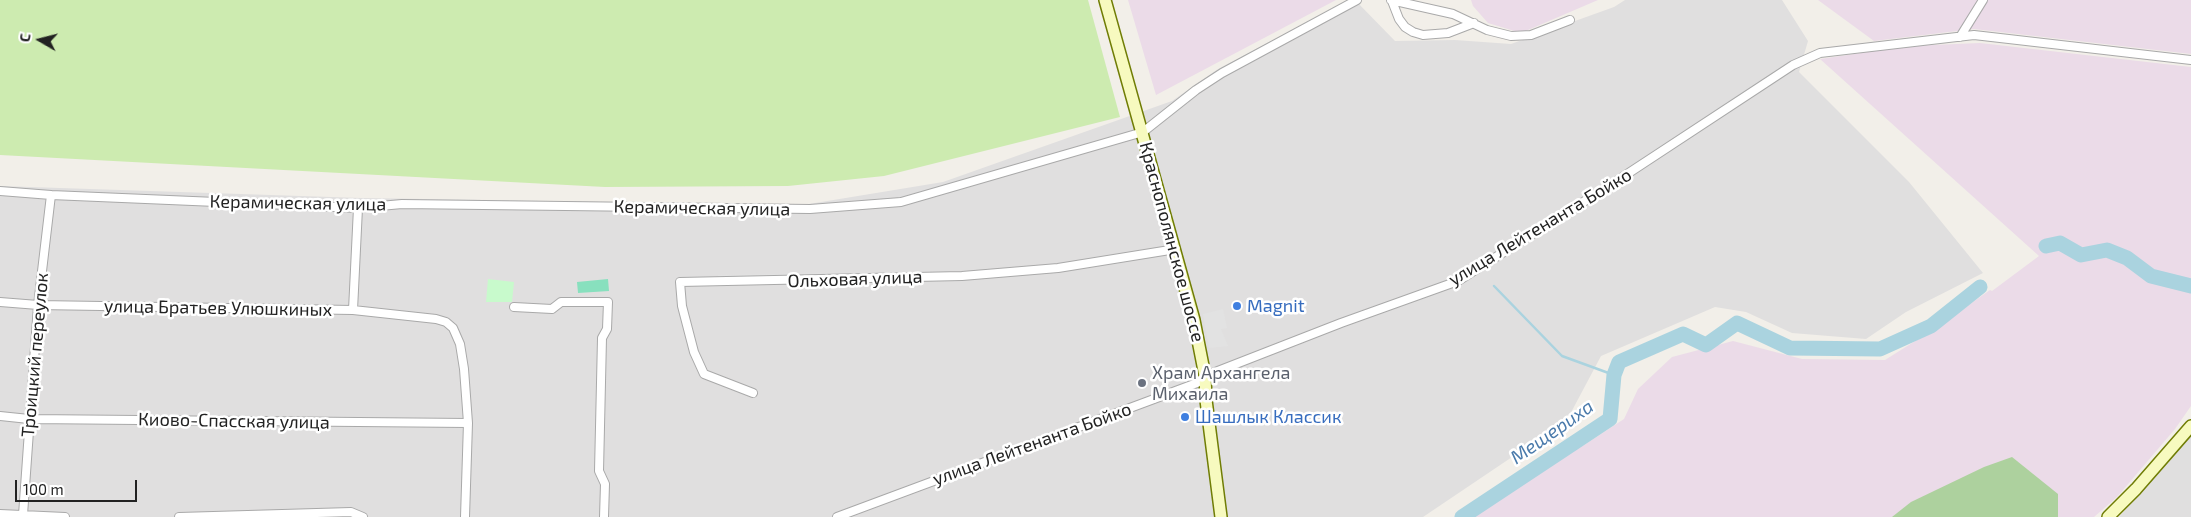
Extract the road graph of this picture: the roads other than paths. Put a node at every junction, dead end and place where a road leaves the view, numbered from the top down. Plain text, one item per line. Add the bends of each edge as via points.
1 (1106, 0) edge
2 (1357, 0) edge
3 (1391, 0) edge
4 (1983, 0) edge
5 (1570, 20) dead end
6 (1474, 23) junction
7 (1960, 37) junction
8 (2191, 60) edge
9 (1143, 132) junction
10 (0, 191) edge
11 (51, 195) junction
12 (358, 208) junction
13 (1176, 248) junction
14 (0, 302) edge
15 (38, 305) junction
16 (514, 307) dead end
17 (353, 310) junction
18 (1205, 376) junction
19 (753, 393) dead end
20 (0, 416) edge
21 (29, 419) junction
22 (468, 423) junction
23 (2191, 426) edge
24 (0, 514) edge
25 (23, 515) junction
26 (66, 517) edge
27 (179, 517) edge
28 (363, 517) edge
29 (464, 517) edge
30 (604, 517) edge
31 (837, 517) edge
32 (1220, 517) edge
33 (2108, 517) edge

1 - 9 main road, Краснополянское шоссе
2 - 9 street, Керамическая улица via 1222,73
3 - 6 street via 1453,14
3 - 6 street via 1399,19 1413,32 1448,33
4 - 7 street
5 - 6 street via 1525,36 1495,32
7 - 8 street, улица Лейтенанта Бойко via 1974,35
7 - 18 street, улица Лейтенанта Бойко via 1820,53 1809,57 1458,281
9 - 12 street, Керамическая улица via 901,202 810,209 412,204
9 - 13 main road, Краснополянское шоссе
10 - 11 street, Керамическая улица
11 - 12 street, Керамическая улица
11 - 15 street, Троицкий переулок
12 - 17 street
13 - 18 main road, Краснополянское шоссе
13 - 19 street, Ольховая улица via 1058,268 962,276 680,282 682,306 694,352 704,374
14 - 15 street, улица Братьев Улюшкиных
15 - 17 street, улица Братьев Улюшкиных
15 - 21 street, Троицкий переулок
16 - 30 street via 552,309 561,302 608,302 608,328 602,338 599,471 604,484
17 - 22 street, улица Братьев Улюшкиных via 436,319 453,328 460,344
18 - 31 street, улица Лейтенанта Бойко via 1197,383
18 - 32 main road, Краснополянское шоссе
20 - 21 street, Киово-Спасская улица
21 - 22 street, Киово-Спасская улица
21 - 25 street, Троицкий переулок
22 - 29 street
23 - 33 main road
24 - 25 street
25 - 26 street
27 - 28 street via 352,512

